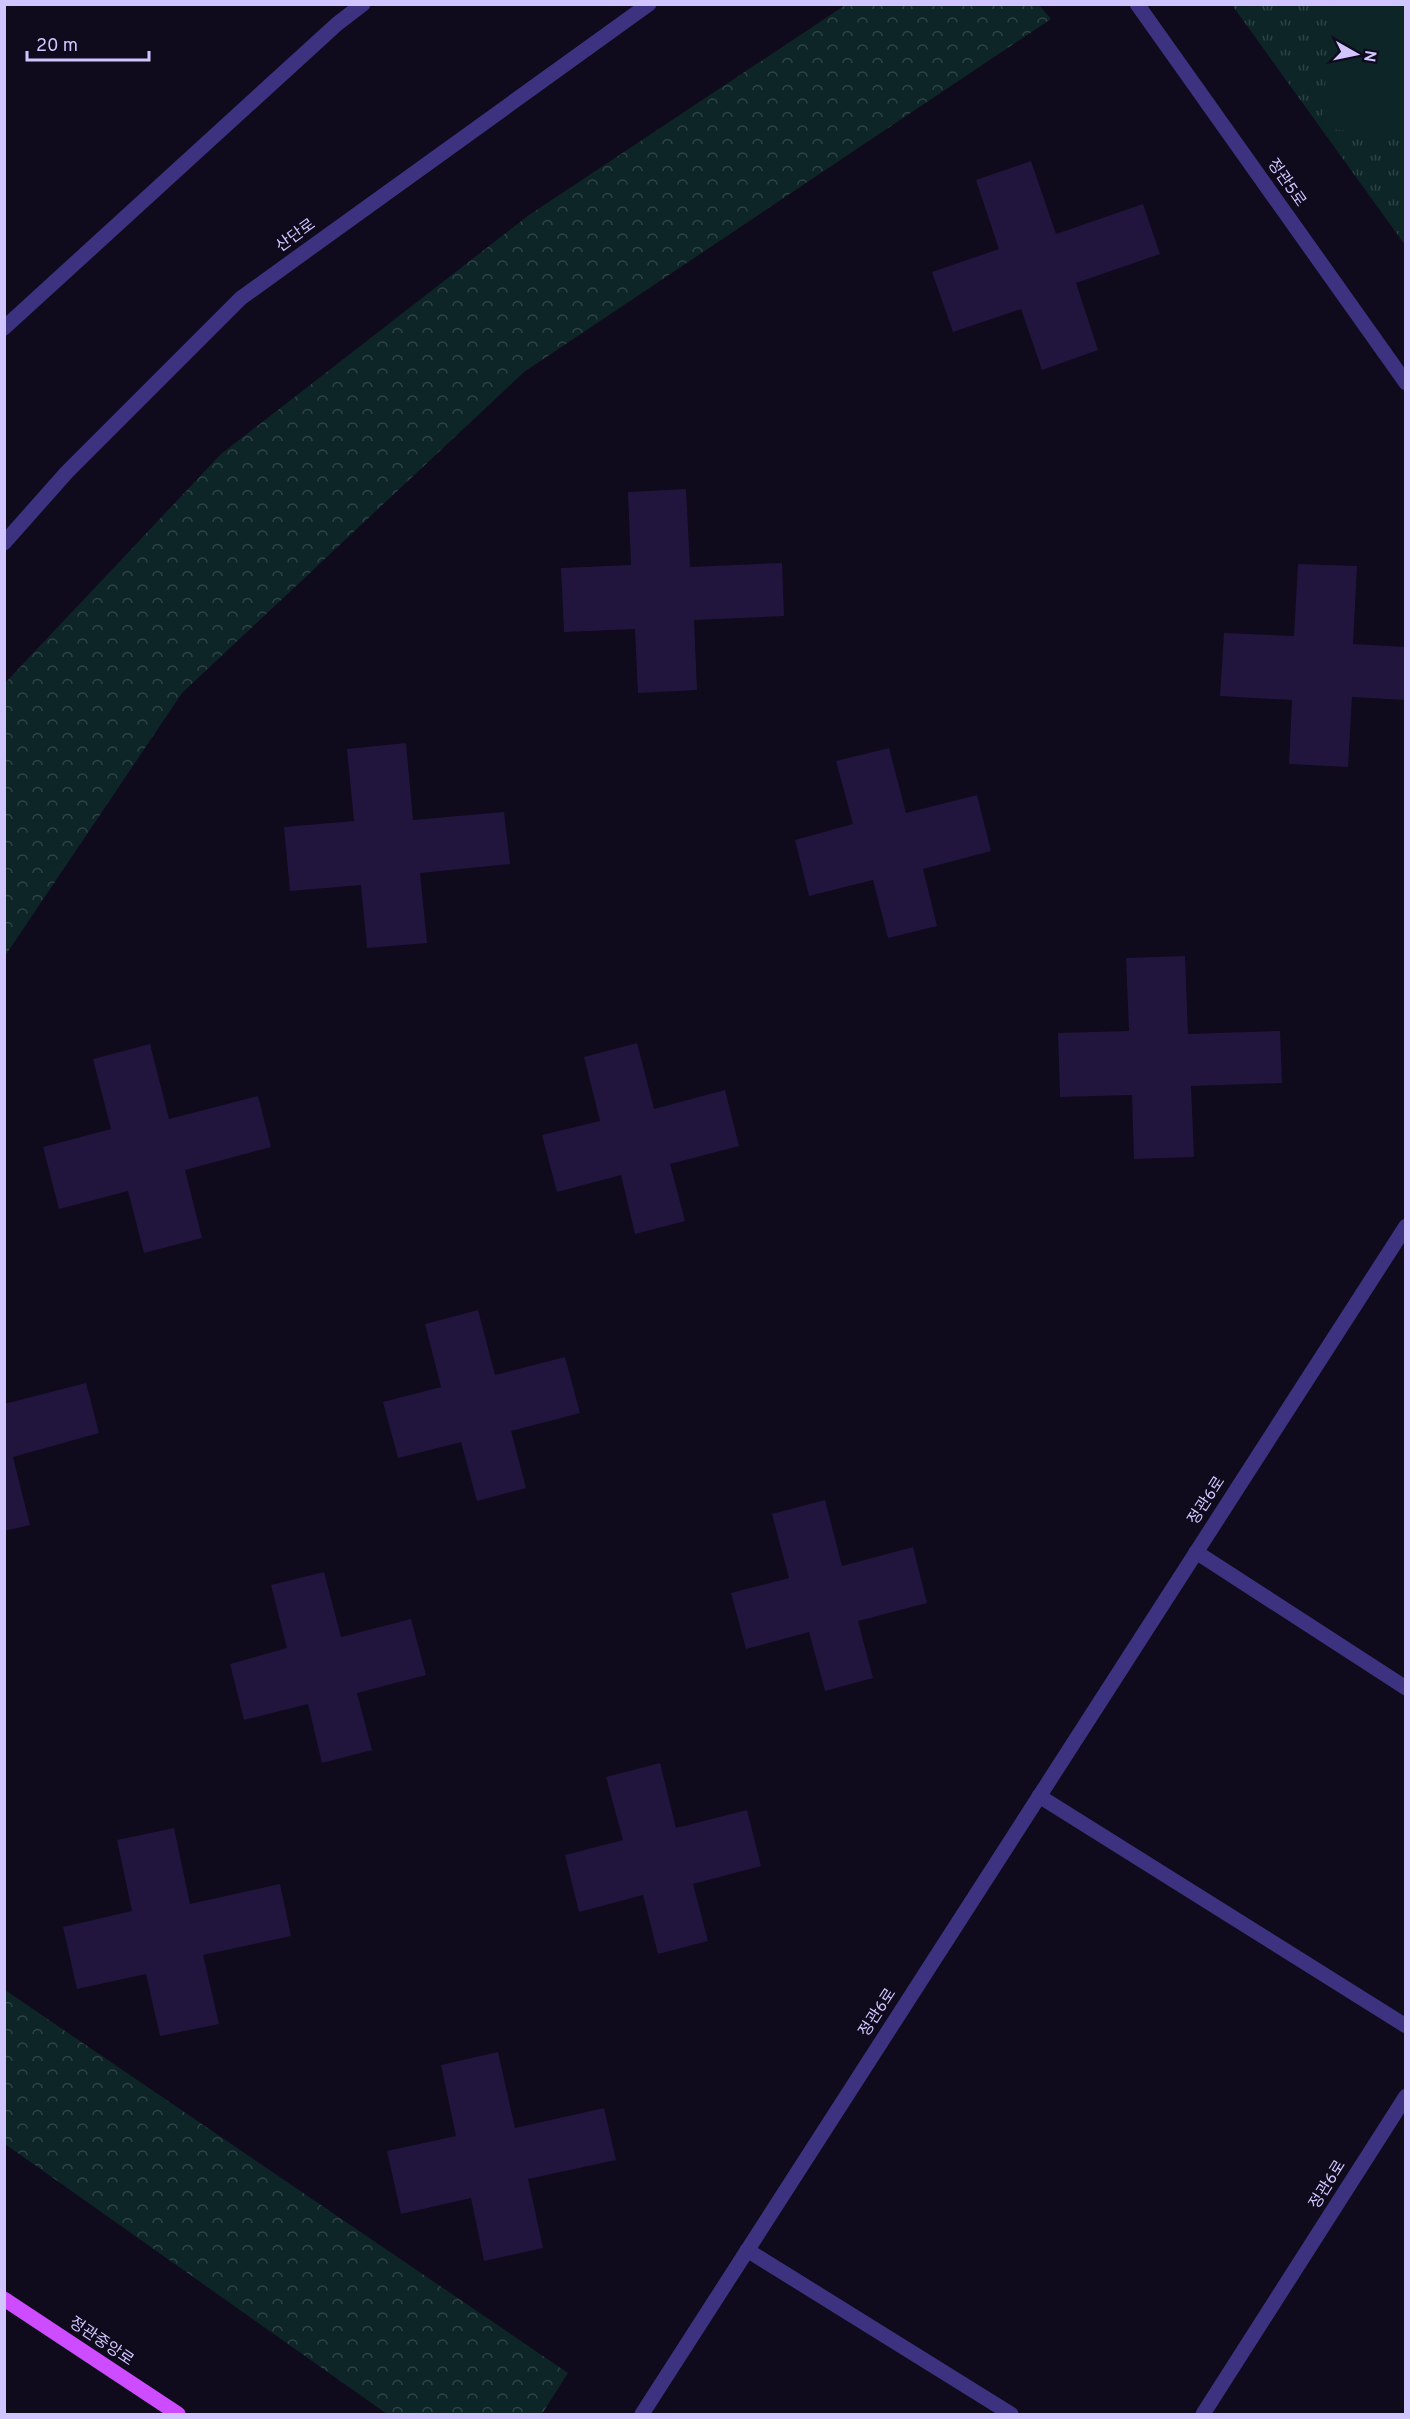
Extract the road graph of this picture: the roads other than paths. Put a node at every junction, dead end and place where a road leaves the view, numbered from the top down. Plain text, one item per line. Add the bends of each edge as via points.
1 (363, 4) edge
2 (649, 4) edge
3 (1137, 4) edge
4 (4, 328) edge
5 (1406, 383) edge
6 (4, 543) edge
7 (1406, 1226) edge
8 (1196, 1552) junction
9 (1406, 1688) edge
10 (1039, 1796) junction
11 (1406, 2026) edge
12 (1406, 2096) edge
13 (747, 2250) junction
14 (4, 2299) edge
15 (178, 2415) edge
16 (642, 2415) edge
17 (1011, 2415) edge
18 (1203, 2415) edge

1 - 4 street
2 - 6 street, 산단로 via 241,298 67,472
3 - 5 street, 정관5로
7 - 8 street, 정관6로
8 - 9 street
8 - 10 street, 정관6로
10 - 11 street
10 - 13 street, 정관6로
12 - 18 street, 정관6로
13 - 16 street, 정관6로
13 - 17 street
14 - 15 main road, 정관중앙로

